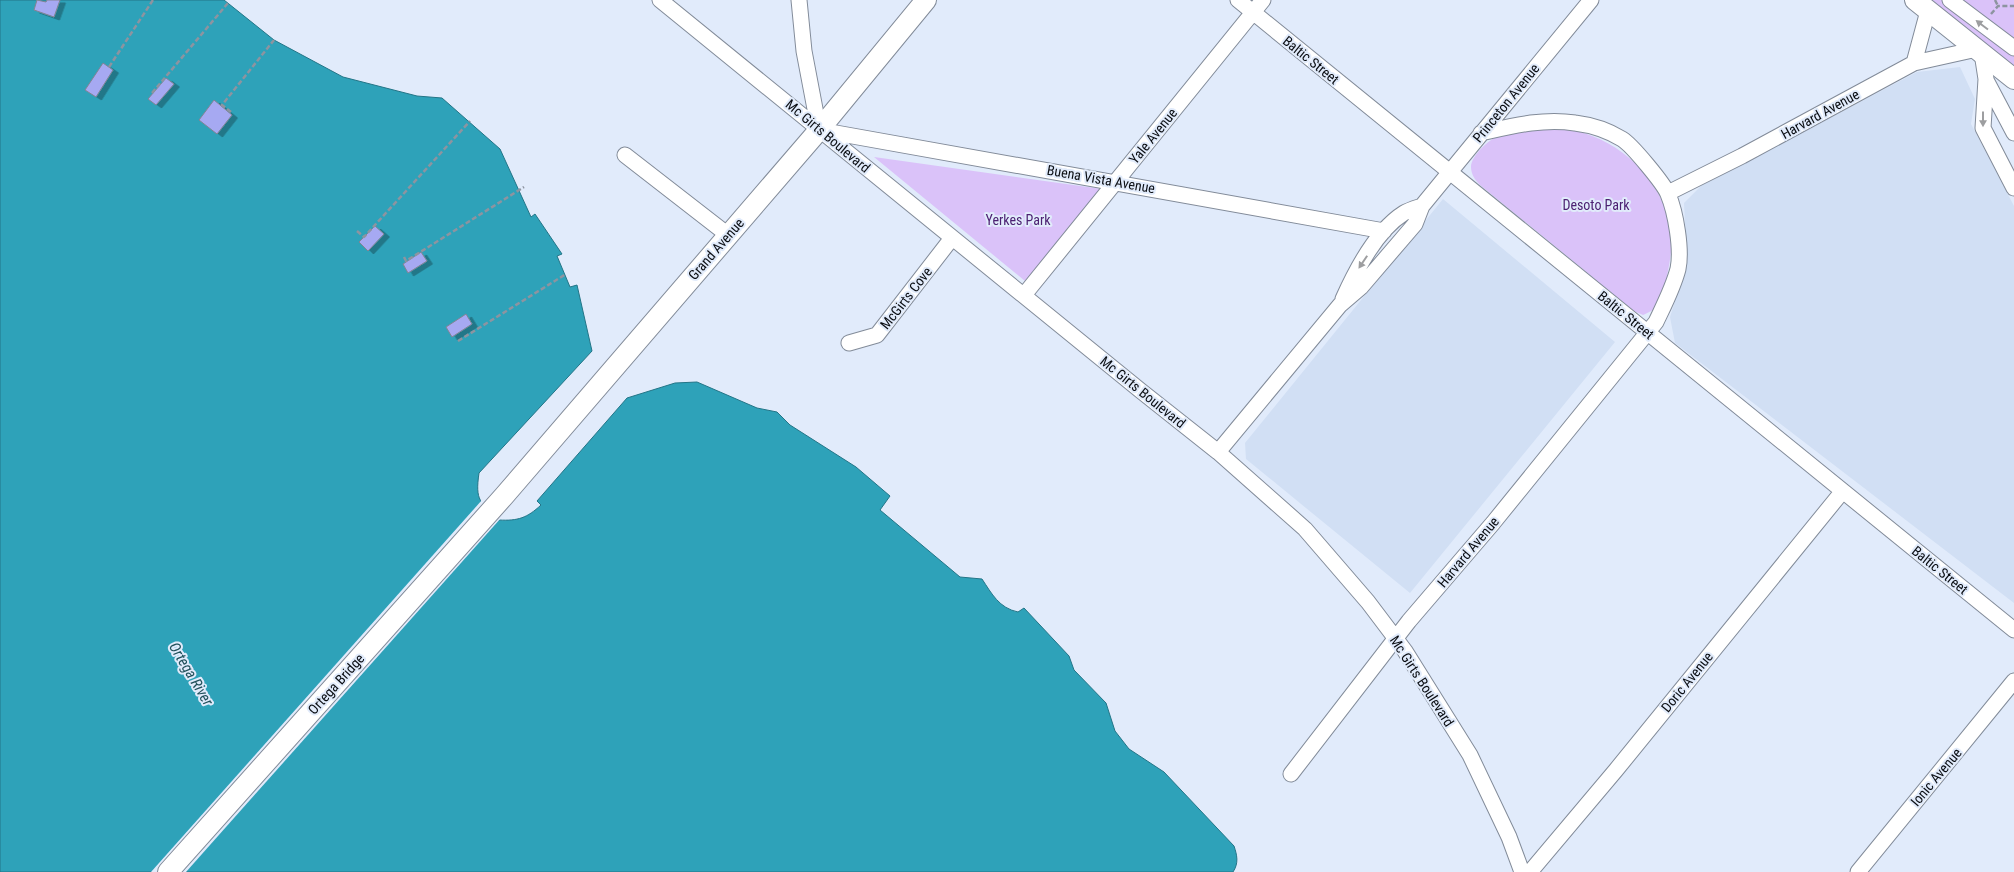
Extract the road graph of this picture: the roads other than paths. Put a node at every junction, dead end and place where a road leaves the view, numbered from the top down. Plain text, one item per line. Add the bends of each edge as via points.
1 (660, 0) edge
2 (799, 0) edge
3 (926, 0) edge
4 (1238, 0) edge
5 (1262, 0) edge
6 (1591, 0) edge
7 (1950, 0) edge
8 (1921, 5) edge
9 (1253, 12) junction
10 (2014, 48) edge
11 (1979, 51) junction
12 (1914, 63) junction
13 (1986, 79) junction
14 (2014, 79) edge
15 (819, 130) junction
16 (1481, 133) junction
17 (2014, 134) edge
18 (625, 155) dead end
19 (1451, 172) junction
20 (1116, 182) junction
21 (2014, 188) edge
22 (1668, 193) junction
23 (1422, 206) junction
24 (1384, 231) junction
25 (728, 235) junction
26 (952, 238) junction
27 (1024, 295) junction
28 (1340, 305) junction
29 (1648, 333) junction
30 (849, 343) dead end
31 (1218, 452) junction
32 (1842, 492) junction
33 (504, 496) joint
34 (2014, 630) edge
35 (1396, 639) junction
36 (2014, 681) edge
37 (1291, 774) dead end
38 (168, 872) edge
39 (1522, 872) edge
40 (1530, 872) edge
41 (1858, 872) edge

1 - 15 street, Mc Girts Boulevard
2 - 15 street via 804,51
3 - 15 main road, Grand Avenue
4 - 9 street, Baltic Street
5 - 9 street, Yale Avenue
6 - 16 street, Princeton Avenue
10 -> 7 street
8 - 11 main road
8 - 12 street
9 - 19 street, Baltic Street
9 - 20 street, Yale Avenue
11 - 12 street, Harvard Avenue
11 - 13 street
11 - 14 main road
12 - 22 street, Harvard Avenue
13 - 17 street
13 -> 21 street via 1983,128
15 - 20 street, Buena Vista Avenue
15 - 25 main road, Grand Avenue
15 - 26 street, Mc Girts Boulevard
16 - 19 street, Princeton Avenue
16 - 22 street via 1539,122 1577,123 1604,131 1623,140
18 - 25 street
19 - 23 street, Princeton Avenue
19 - 29 street, Baltic Street
20 - 24 street, Buena Vista Avenue
20 - 27 street, Yale Avenue
22 - 29 street, Harvard Avenue via 1678,236 1678,268 1668,297
23 - 24 street, Princeton Avenue via 1403,214
23 - 28 street, Princeton Avenue via 1415,224 1361,287
24 -> 28 street, Princeton Avenue via 1354,274
25 - 33 main road, Grand Avenue
26 - 27 street, Mc Girts Boulevard
26 - 30 street, McGirts Cove via 877,335
27 - 31 street, Mc Girts Boulevard
28 - 31 street, Princeton Avenue
29 - 32 street, Baltic Street
29 - 35 street, Harvard Avenue
31 - 35 street, Mc Girts Boulevard via 1305,529
32 - 34 street, Baltic Street
32 - 40 street, Doric Avenue
33 - 38 main road, Ortega Bridge
35 - 37 street, Harvard Avenue
35 - 39 street, Mc Girts Boulevard via 1470,755
36 - 41 street, Ionic Avenue

